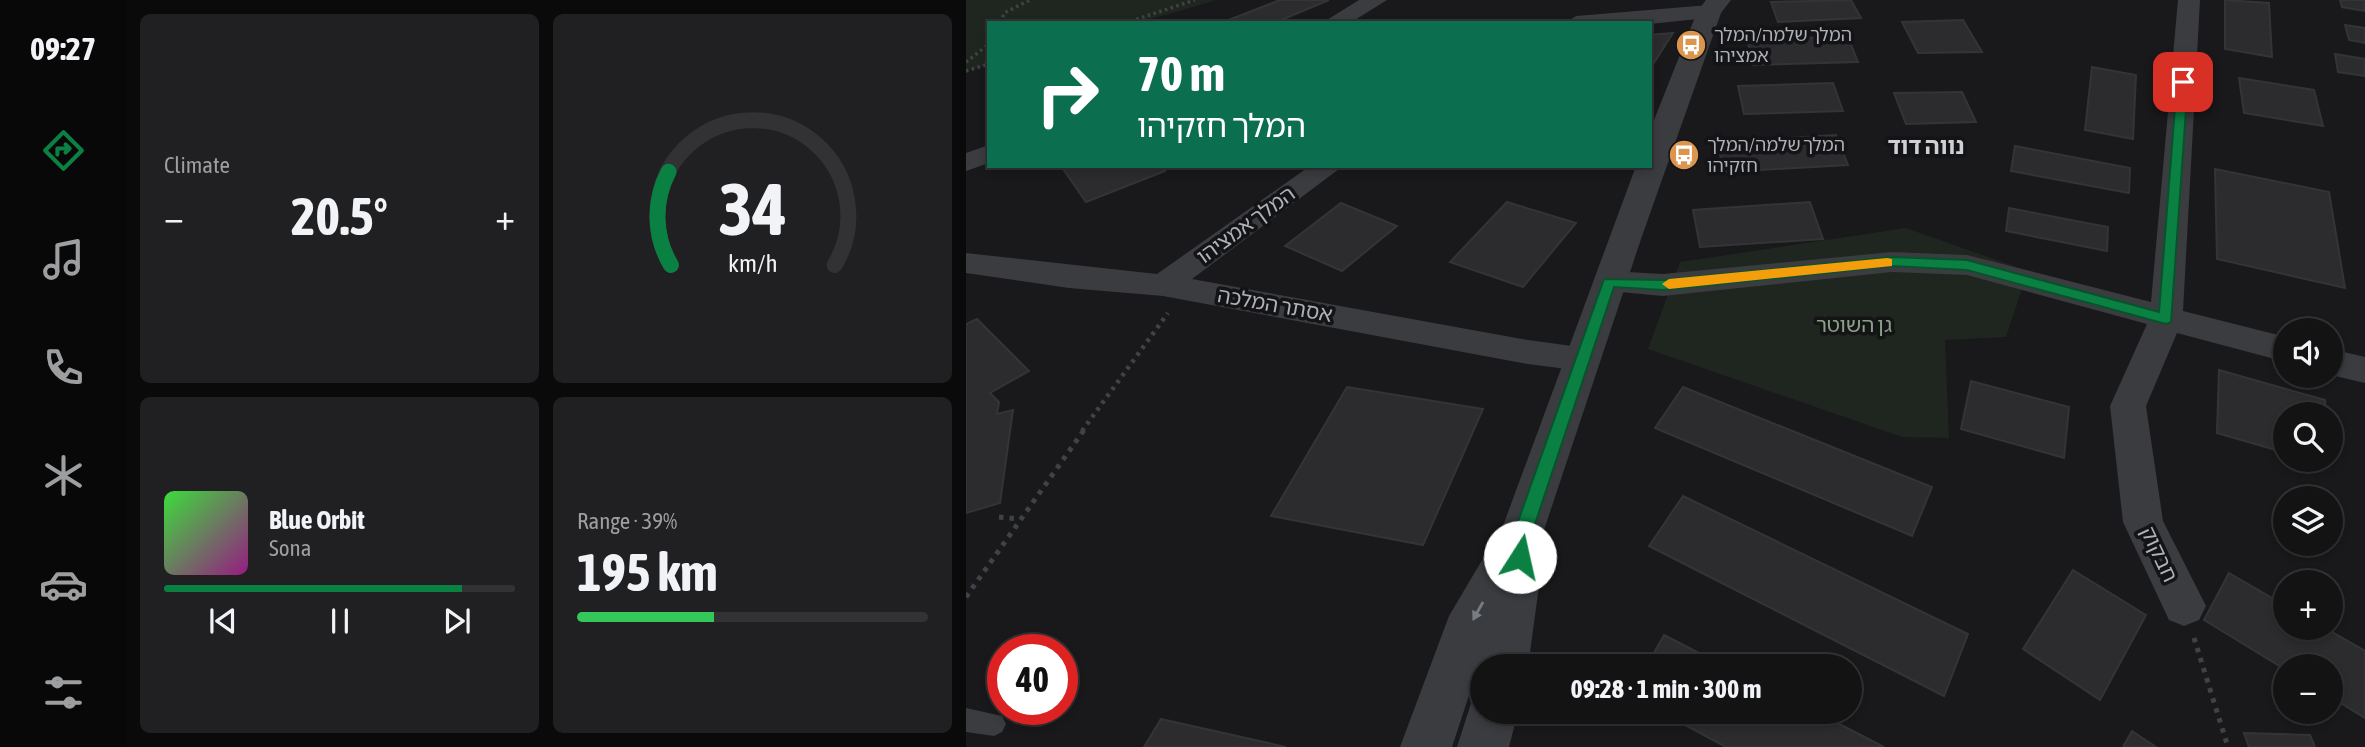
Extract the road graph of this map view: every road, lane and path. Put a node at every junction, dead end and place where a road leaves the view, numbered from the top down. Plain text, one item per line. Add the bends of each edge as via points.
1 (1030, 0) edge
2 (1195, 0) edge
3 (1376, 0) edge
4 (2189, 0) edge
5 (1714, 6) edge
6 (1002, 21) edge
7 (1131, 21) edge
8 (1338, 21) edge
9 (1592, 21) edge
10 (987, 46) edge
11 (966, 62) edge
12 (987, 65) edge
13 (966, 71) edge
14 (987, 154) edge
15 (966, 163) edge
16 (1326, 168) edge
17 (966, 263) edge
18 (1609, 282) junction
19 (1175, 287) junction
20 (2166, 319) junction
21 (2273, 347) edge
22 (1582, 358) junction
23 (2343, 365) edge
24 (2365, 370) edge
25 (999, 517) dead end
26 (1019, 519) junction
27 (1524, 530) junction
28 (966, 597) edge
29 (2184, 606) joint
30 (1505, 654) edge
31 (966, 720) edge
32 (987, 723) edge
33 (1489, 724) edge
34 (1426, 747) edge
35 (1483, 747) edge
36 (2228, 747) edge

1 - 6 path via 1003,13
2 - 7 path
3 - 8 street
4 - 20 street, חבקוק
5 - 9 street
5 - 18 street
10 - 11 path
12 - 13 path
14 - 15 street
16 - 19 street, המלך אמציהו
17 - 19 street, אסתר המלכה
18 - 20 street via 1663,285 1892,262 1967,265
18 - 22 street
19 - 22 street, אסתר המלכה
19 - 26 path
20 - 21 street
20 - 29 street, חבקוק via 2128,406 2143,522
22 - 27 street
23 - 24 street
25 - 26 path
26 - 28 path
27 - 30 street
27 -> 34 street via 1466,632
29 - 36 path, חבקוק
31 - 32 lane
33 - 35 street

